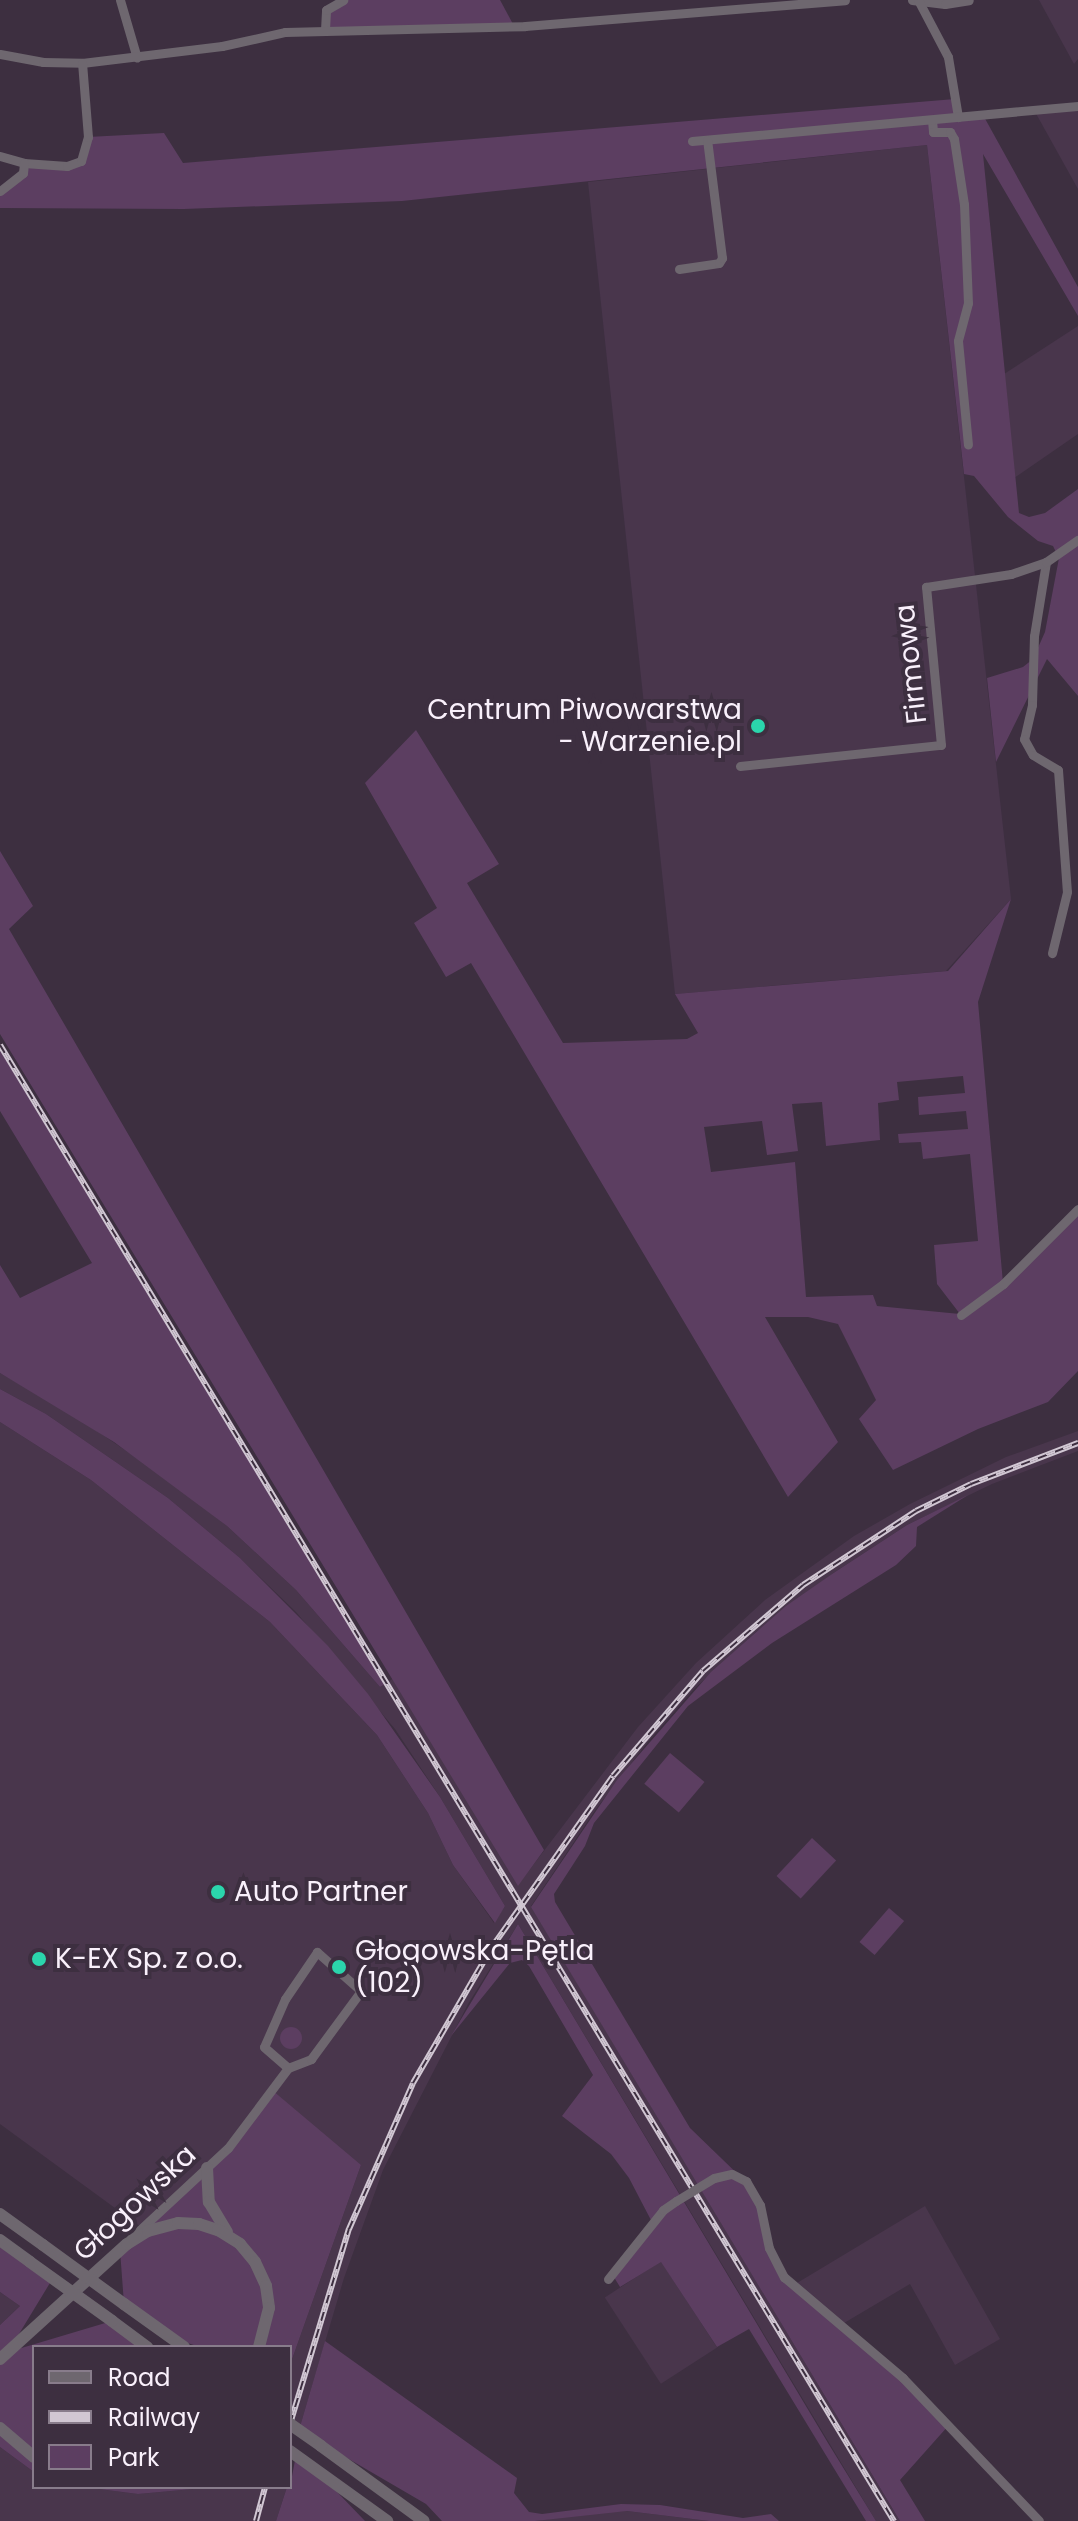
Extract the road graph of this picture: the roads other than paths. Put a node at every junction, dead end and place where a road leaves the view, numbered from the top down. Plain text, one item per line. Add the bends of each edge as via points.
1 (120, 0) edge
2 (317, 0) edge
3 (343, 0) edge
4 (845, 0) edge
5 (969, 0) edge
6 (916, 1) edge
7 (724, 5) edge
8 (326, 10) junction
9 (325, 30) junction
10 (0, 54) edge
11 (137, 58) junction
12 (82, 63) junction
13 (1078, 106) edge
14 (958, 117) junction
15 (932, 120) junction
16 (707, 140) junction
17 (692, 141) dead end
18 (0, 156) edge
19 (24, 163) junction
20 (0, 191) edge
21 (679, 269) dead end
22 (968, 445) dead end
23 (1078, 540) edge
24 (1046, 562) junction
25 (740, 766) dead end
26 (1052, 953) dead end
27 (1078, 1209) edge
28 (961, 1315) dead end
29 (288, 2068) junction
30 (207, 2168) junction
31 (0, 2214) edge
32 (230, 2236) junction
33 (0, 2240) edge
34 (120, 2250) junction
35 (608, 2279) dead end
36 (144, 2345) edge
37 (181, 2345) edge
38 (260, 2345) edge
39 (0, 2359) edge
40 (292, 2425) edge
41 (0, 2428) edge
42 (292, 2452) edge
43 (32, 2455) edge
44 (387, 2521) edge
45 (424, 2521) edge
46 (1039, 2521) edge

1 - 11 street
2 - 8 street
3 - 8 street
4 - 7 street
5 - 6 street
6 - 14 street via 948,57
7 - 9 street via 525,26
8 - 9 street
9 - 11 street
10 - 12 street
11 - 12 street
12 - 19 street via 86,152 81,161 67,166
13 - 14 street
14 - 15 street
15 - 16 street
15 - 22 street via 933,132 950,132 954,139 964,204 968,303 958,341
16 - 17 street
16 - 21 street via 722,258 719,263
18 - 19 street
19 - 20 street via 23,173
23 - 24 street, Firmowa
24 - 25 street, Firmowa via 1011,574 926,587 941,745
24 - 26 street via 1024,739 1033,755 1058,770 1067,892
27 - 28 street via 1003,1284
29 - 29 street, Głogowska via 311,2059 361,1991 317,1952 285,1999 264,2047
29 - 30 street, Głogowska via 240,2135
30 - 32 street via 209,2202
30 - 34 street, Głogowska
31 - 37 street, bridge
32 - 34 street via 206,2225 178,2223 148,2231
32 - 38 street via 255,2262 268,2291 268,2319
33 - 36 street, bridge
34 - 39 street, Głogowska
35 - 46 street, bridge via 663,2210 714,2178 732,2174 746,2181 760,2205 769,2248 784,2277 914,2389
40 - 45 street, bridge
41 - 43 street
42 - 44 street

